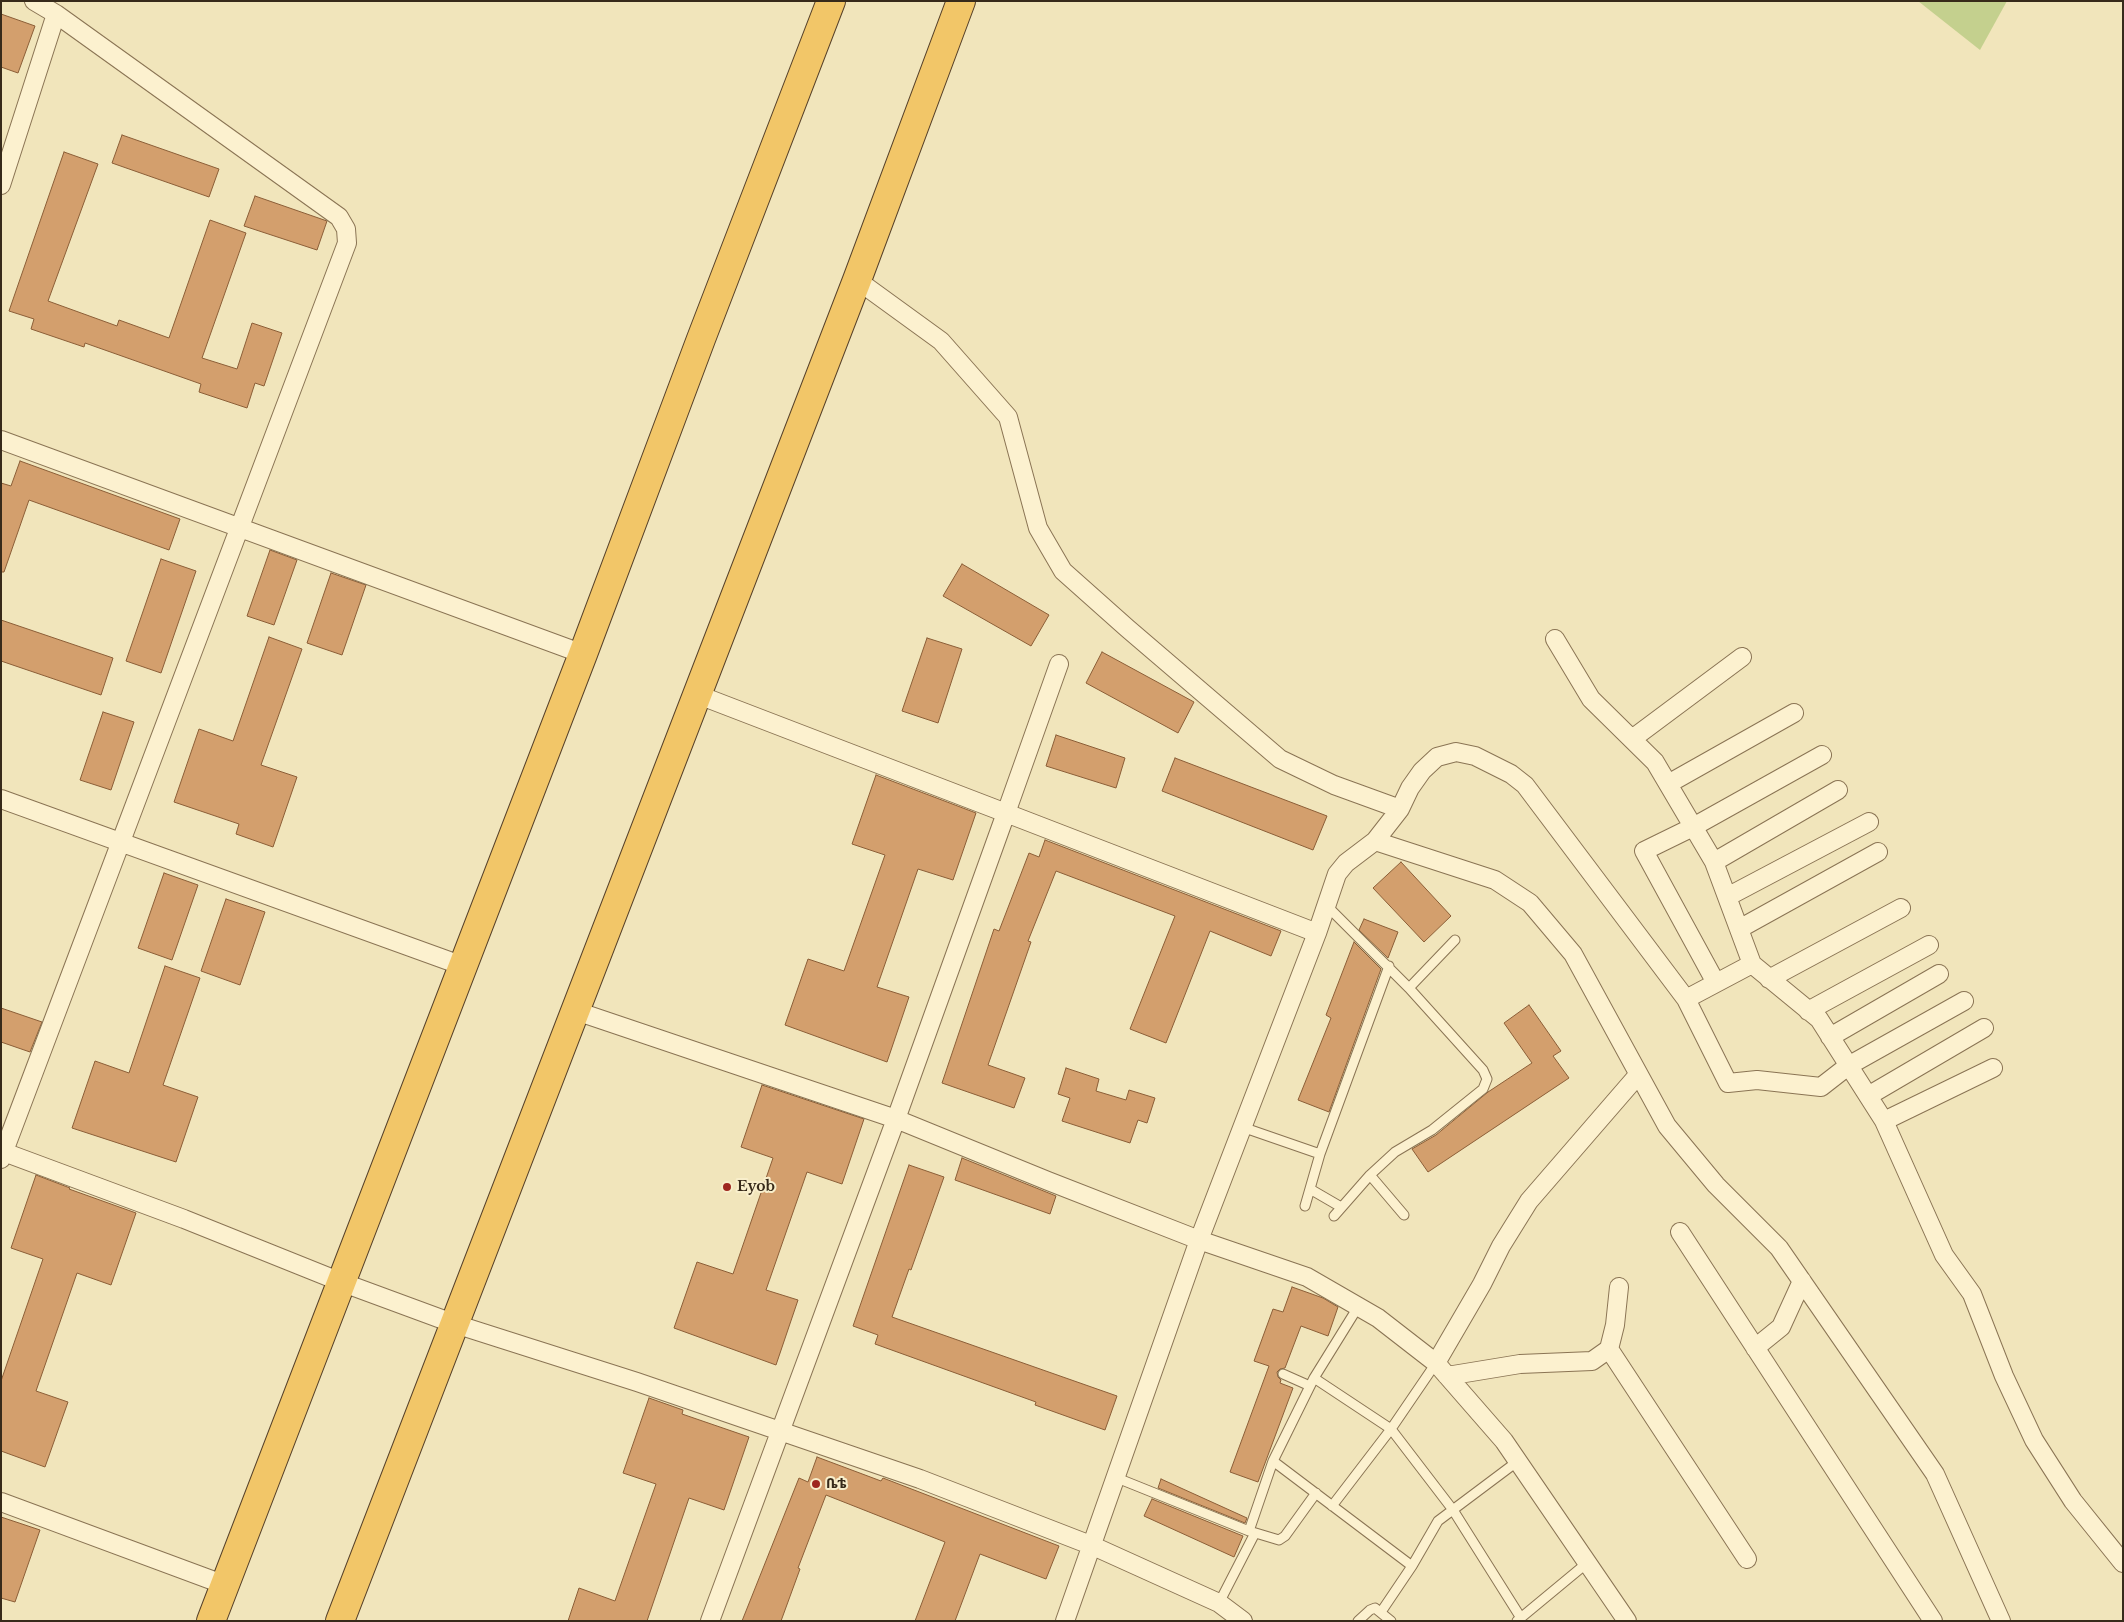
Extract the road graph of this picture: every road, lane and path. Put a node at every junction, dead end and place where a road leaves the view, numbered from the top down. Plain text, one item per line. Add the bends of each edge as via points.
1 (34, 1) edge
2 (831, 1) edge
3 (961, 1) edge
4 (56, 14) junction
5 (1, 185) edge
6 (857, 280) junction
7 (1, 440) edge
8 (239, 527) junction
9 (1555, 639) dead end
10 (583, 654) junction
11 (1742, 658) dead end
12 (1059, 664) dead end
13 (696, 694) junction
14 (1794, 713) dead end
15 (1632, 739) junction
16 (1822, 755) dead end
17 (1668, 784) junction
18 (1838, 790) dead end
19 (1, 800) edge
20 (1400, 809) junction
21 (1006, 813) junction
22 (1869, 822) dead end
23 (1693, 827) junction
24 (120, 841) junction
25 (1375, 841) junction
26 (1878, 852) dead end
27 (1714, 862) junction
28 (1727, 897) junction
29 (1326, 905) junction
30 (1901, 908) dead end
31 (1739, 929) junction
32 (1317, 933) junction
33 (1455, 940) dead end
34 (1929, 945) dead end
35 (1752, 964) junction
36 (463, 966) junction
37 (1389, 966) junction
38 (1939, 974) dead end
39 (1769, 979) junction
40 (1716, 983) junction
41 (1409, 988) junction
42 (1686, 999) junction
43 (1964, 1001) dead end
44 (576, 1011) junction
45 (1808, 1011) junction
46 (1984, 1028) dead end
47 (1830, 1037) junction
48 (1848, 1066) junction
49 (1993, 1068) dead end
50 (1638, 1075) junction
51 (1868, 1096) junction
52 (896, 1119) junction
53 (1884, 1121) junction
54 (1242, 1127) junction
55 (2, 1154) edge
56 (1320, 1154) junction
57 (1370, 1175) junction
58 (1310, 1189) junction
59 (1305, 1206) dead end
60 (1341, 1207) junction
61 (1404, 1215) dead end
62 (1334, 1216) dead end
63 (1680, 1232) dead end
64 (1199, 1240) junction
65 (1802, 1281) junction
66 (341, 1282) junction
67 (1619, 1287) dead end
68 (1358, 1307) junction
69 (455, 1324) junction
70 (1755, 1348) junction
71 (1609, 1349) junction
72 (1441, 1370) junction
73 (1283, 1374) dead end
74 (1312, 1382) junction
75 (1391, 1429) junction
76 (780, 1431) junction
77 (1273, 1461) junction
78 (1518, 1461) junction
79 (1117, 1478) junction
80 (1316, 1493) junction
81 (1, 1502) edge
82 (1332, 1506) junction
83 (1453, 1510) junction
84 (1252, 1532) junction
85 (1093, 1546) junction
86 (1747, 1559) dead end
87 (1587, 1563) junction
88 (2123, 1563) edge
89 (1412, 1566) junction
90 (225, 1584) junction
91 (1219, 1602) junction
92 (1381, 1612) junction
93 (1519, 1619) edge
94 (211, 1621) edge
95 (340, 1621) edge
96 (710, 1621) edge
97 (1065, 1621) edge
98 (1244, 1621) edge
99 (1358, 1621) edge
100 (1391, 1621) edge
101 (1627, 1621) edge
102 (1932, 1621) edge
103 (2000, 1621) edge

1 - 4 street
2 - 10 highway
3 - 6 highway
4 - 5 street
4 - 8 street via 339,217 346,229 347,243
6 - 13 highway
6 - 20 street via 942,341 1008,417 1038,528 1063,571 1280,760 1334,785
7 - 8 street
8 - 10 street
8 - 24 street
9 - 15 street via 1591,699
10 - 36 highway
11 - 15 street
12 - 21 street
13 - 21 street
13 - 44 highway
14 - 17 street
15 - 17 street via 1655,762
16 - 23 street
17 - 23 street
18 - 27 street
19 - 24 street
20 - 25 street
20 - 42 street via 1422,771 1437,758 1456,752 1475,756 1511,774 1525,785
21 - 32 street
21 - 52 street
22 - 28 street
23 - 27 street
23 - 40 street via 1644,851
24 - 36 street
24 - 55 street
25 - 29 street via 1337,874
25 - 50 street via 1495,880 1530,903 1573,954
26 - 31 street
27 - 28 street
28 - 31 street
29 - 32 street
29 - 37 lane
30 - 39 street
31 - 35 street
32 - 54 street
33 - 41 lane
34 - 45 street
35 - 39 street
35 - 40 street
36 - 66 highway
37 - 41 lane
37 - 56 lane
38 - 47 street
39 - 45 street
40 - 42 street
41 - 57 lane via 1483,1070 1486,1079 1483,1090 1432,1130 1395,1152
42 - 48 street via 1728,1083 1757,1080 1821,1087
43 - 48 street
44 - 52 street
44 - 69 highway
45 - 47 street
46 - 51 street
47 - 48 street
48 - 51 street
49 - 53 street
50 - 65 street via 1667,1126 1716,1185 1779,1248
50 - 72 street via 1529,1201 1501,1246
51 - 53 street
52 - 64 street
52 - 76 street
53 - 88 street via 1944,1255 1972,1294 2004,1376 2034,1440 2073,1501
54 - 56 lane
54 - 64 street
55 - 66 street via 184,1219
56 - 58 lane
57 - 60 lane
57 - 61 lane
58 - 59 lane
58 - 60 lane
60 - 62 lane
63 - 70 street
64 - 68 street via 1307,1277
64 - 79 street
65 - 70 street via 1781,1327
65 - 103 street via 1935,1474
66 - 69 street
66 - 90 highway
67 - 71 street
68 - 72 street via 1378,1318
68 - 74 lane
69 - 76 street
69 - 95 highway
70 - 102 street
71 - 72 street via 1592,1361
71 - 86 street
72 - 75 lane
72 - 78 street
73 - 74 lane
74 - 75 lane
74 - 77 lane
75 - 82 lane
75 - 83 lane
76 - 85 street via 920,1479
76 - 96 street
77 - 80 lane
77 - 84 lane
78 - 83 lane
78 - 87 street
79 - 84 lane
79 - 85 street
80 - 82 lane
80 - 84 lane via 1279,1540
81 - 90 street
82 - 89 lane
83 - 89 lane via 1438,1521
83 - 93 lane
84 - 91 lane
85 - 91 street
85 - 97 street
87 - 93 lane
87 - 101 street
89 - 92 lane
90 - 94 highway
91 - 98 street
92 - 99 lane via 1375,1608
92 - 100 lane

